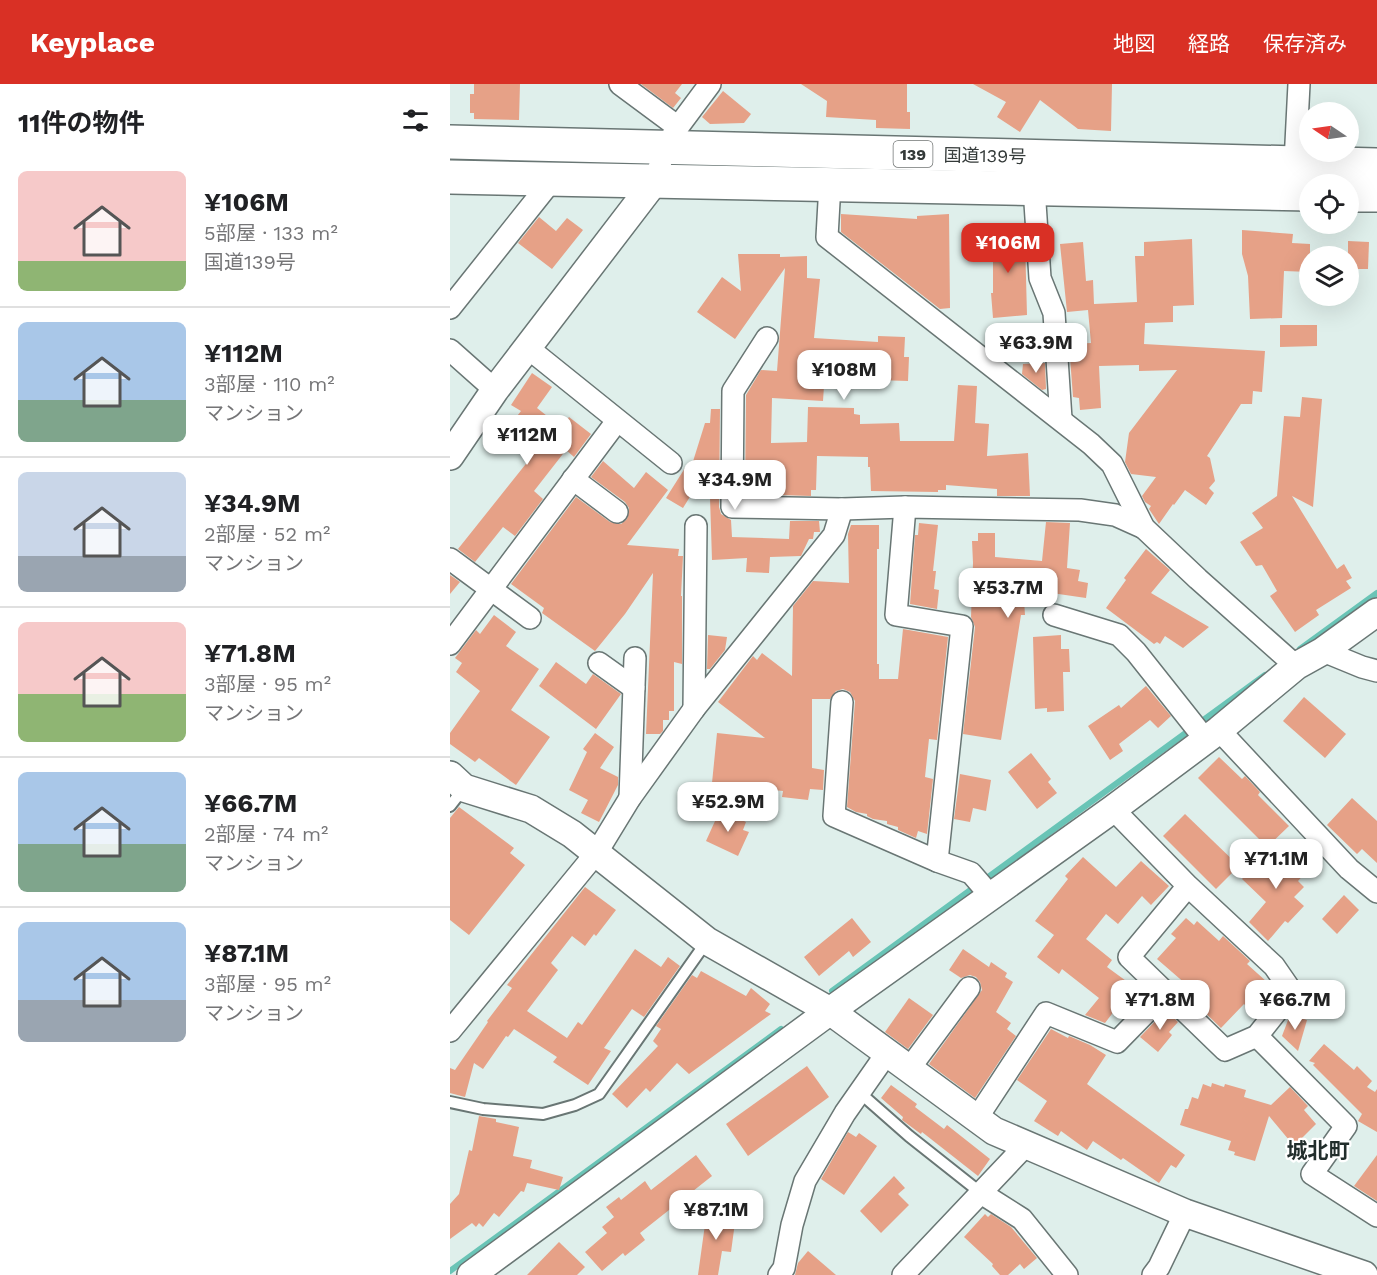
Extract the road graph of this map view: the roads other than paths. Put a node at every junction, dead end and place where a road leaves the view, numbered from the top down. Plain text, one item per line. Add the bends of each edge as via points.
1 (620, 84) edge
2 (710, 84) edge
3 (1299, 84) edge
4 (671, 137) junction
5 (450, 142) edge
6 (1295, 164) junction
7 (1377, 165) edge
8 (450, 177) edge
9 (552, 180) junction
10 (655, 181) junction
11 (830, 184) junction
12 (1034, 188) junction
13 (1299, 194) edge
14 (1359, 195) edge
15 (1377, 195) edge
16 (450, 308) edge
17 (767, 338) dead end
18 (528, 348) junction
19 (450, 351) edge
20 (495, 390) junction
21 (1061, 418) junction
22 (617, 421) junction
23 (450, 456) edge
24 (671, 463) dead end
25 (573, 479) junction
26 (904, 507) junction
27 (842, 509) junction
28 (617, 512) dead end
29 (696, 526) dead end
30 (1144, 528) junction
31 (450, 559) edge
32 (490, 591) junction
33 (1377, 612) edge
34 (1054, 615) dead end
35 (530, 618) dead end
36 (450, 644) edge
37 (1323, 651) junction
38 (635, 658) dead end
39 (1290, 661) junction
40 (599, 663) dead end
41 (1377, 671) edge
42 (634, 688) junction
43 (842, 702) dead end
44 (694, 709) junction
45 (1203, 730) junction
46 (455, 790) edge
47 (630, 798) junction
48 (1113, 809) junction
49 (597, 852) junction
50 (937, 861) junction
51 (1188, 886) junction
52 (983, 887) junction
53 (1377, 892) edge
54 (707, 941) junction
55 (969, 988) dead end
56 (1165, 993) junction
57 (830, 1011) junction
58 (450, 1031) edge
59 (1257, 1036) junction
60 (887, 1053) junction
61 (909, 1069) junction
62 (859, 1092) junction
63 (450, 1102) edge
64 (977, 1118) junction
65 (1026, 1145) junction
66 (981, 1193) junction
67 (1185, 1213) junction
68 (1377, 1216) edge
69 (471, 1275) edge
70 (779, 1275) edge
71 (903, 1275) edge
72 (1067, 1275) edge
73 (1153, 1275) edge
74 (1364, 1275) edge

1 - 4 street
2 - 4 street
3 - 6 street
4 - 5 highway, 国道139号 / 139
4 - 6 highway, 国道139号 / 139
4 - 10 street
6 - 7 highway, 国道139号 / 139
8 - 9 highway, 国道139号 / 139
9 - 10 highway, 国道139号 / 139
9 - 16 street
10 - 11 highway, 国道139号 / 139
10 - 18 street
11 - 12 highway, 国道139号 / 139
11 - 21 street via 827,237
12 - 13 highway, 国道139号 / 139
12 - 21 street via 1040,278 1054,313
14 - 15 highway
17 - 27 street via 733,391 732,507
18 - 20 street
18 - 22 street
19 - 20 street
20 - 23 street
21 - 30 street via 1112,464
22 - 24 street
22 - 25 street
25 - 28 street
25 - 32 street
26 - 27 street
26 - 30 street via 1080,510 1115,515
26 - 50 street via 896,615 962,626
27 - 44 street via 834,535
29 - 44 street
30 - 39 street
31 - 32 street
32 - 35 street
32 - 36 street
33 - 37 street
34 - 45 street via 1119,635
37 - 39 street
37 - 41 street
38 - 42 street
39 - 45 street
40 - 42 street
42 - 47 street
43 - 50 street via 834,816
44 - 47 street
45 - 48 street
45 - 53 street
46 - 49 street via 531,809
47 - 49 street
48 - 51 street
48 - 52 street
49 - 54 street
49 - 58 street
50 - 52 street
51 - 56 street via 1129,957
51 - 59 street via 1274,966 1292,992
52 - 57 street
54 - 57 street
54 - 63 lane via 599,1094 543,1114
55 - 61 street
56 - 59 street via 1225,1050
56 - 64 street via 1117,1042 1046,1013
57 - 60 street
57 - 69 street
59 - 68 street via 1346,1126 1312,1174
60 - 61 street
60 - 62 street
61 - 64 street
62 - 66 lane
62 - 70 street via 805,1181
64 - 65 street via 994,1131
65 - 66 street
65 - 67 street
66 - 71 street
66 - 72 street via 1022,1219
67 - 73 street
67 - 74 street

